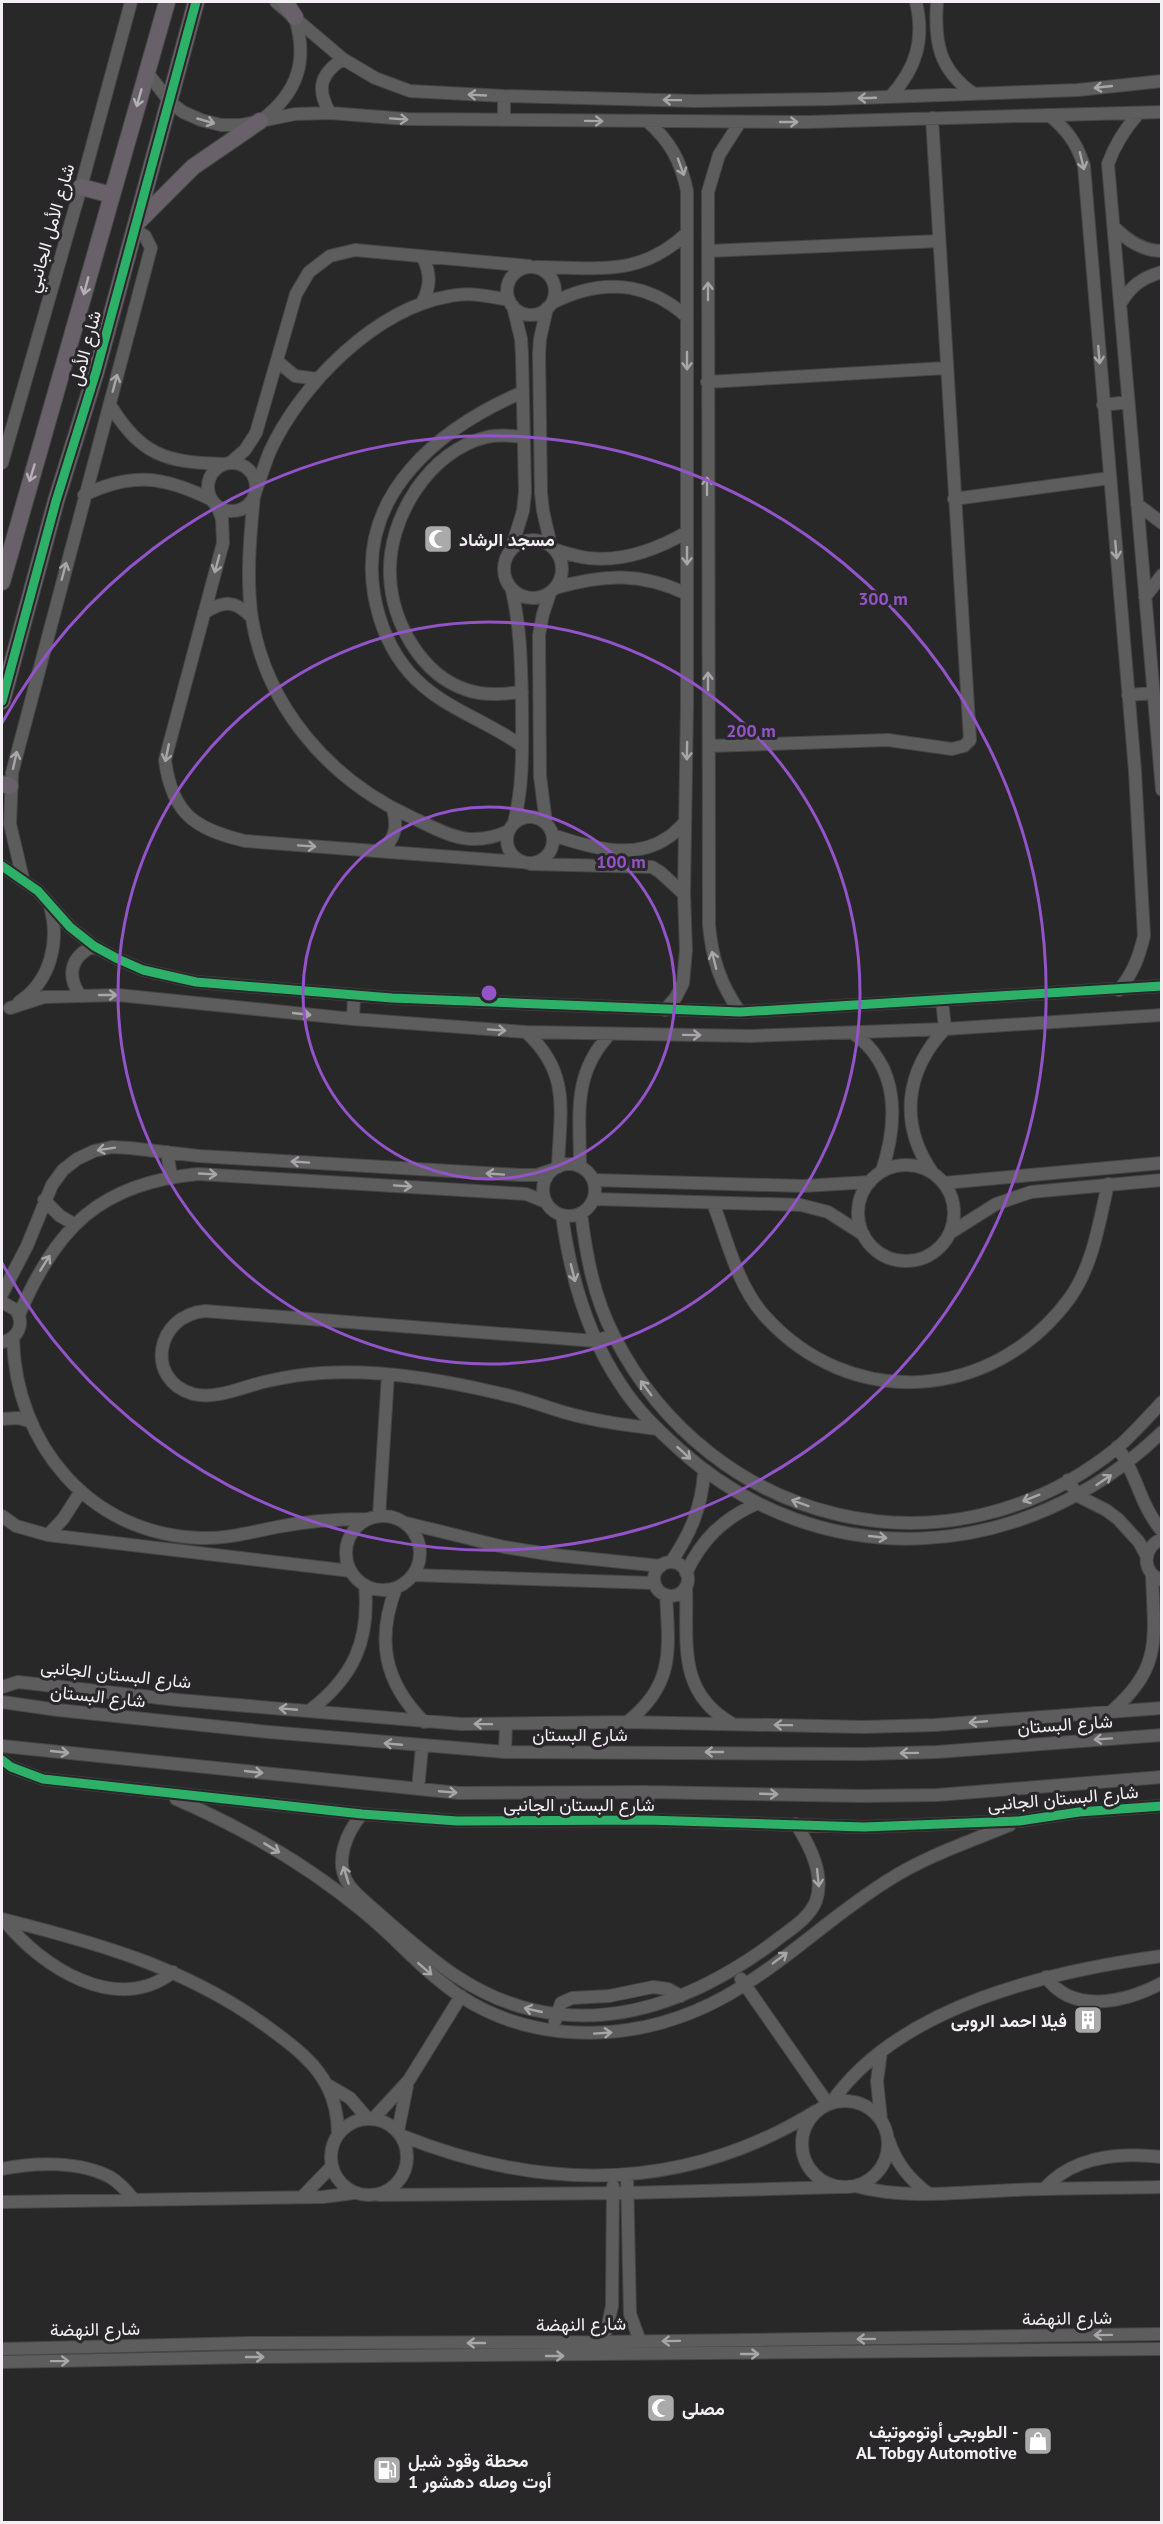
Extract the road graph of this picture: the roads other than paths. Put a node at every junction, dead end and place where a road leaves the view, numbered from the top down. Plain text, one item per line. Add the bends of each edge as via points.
1 (130, 2) edge
2 (167, 2) edge
3 (196, 2) edge
4 (276, 2) edge
5 (285, 2) edge
6 (916, 2) edge
7 (937, 2) edge
8 (295, 17) junction
9 (343, 59) junction
10 (146, 71) junction
11 (1161, 81) edge
12 (974, 94) junction
13 (504, 96) junction
14 (890, 97) junction
15 (831, 99) junction
16 (170, 102) junction
17 (1161, 112) edge
18 (330, 113) junction
19 (1138, 114) junction
20 (1049, 115) junction
21 (932, 118) junction
22 (504, 120) junction
23 (260, 121) junction
24 (647, 121) junction
25 (740, 122) junction
26 (832, 122) junction
27 (81, 187) junction
28 (112, 195) junction
29 (134, 227) junction
30 (1114, 227) junction
31 (687, 234) junction
32 (939, 242) junction
33 (708, 251) junction
34 (1161, 251) edge
35 (422, 256) junction
36 (533, 267) junction
37 (1161, 272) edge
38 (422, 303) junction
39 (511, 303) junction
40 (1120, 304) junction
41 (549, 306) junction
42 (687, 317) junction
43 (277, 361) junction
44 (946, 368) junction
45 (318, 380) junction
46 (707, 382) junction
47 (523, 392) junction
48 (1128, 402) junction
49 (110, 405) junction
50 (1103, 405) junction
51 (687, 419) junction
52 (707, 420) junction
53 (524, 437) junction
54 (2, 463) edge
55 (227, 464) junction
56 (1110, 478) junction
57 (255, 493) junction
58 (84, 495) junction
59 (954, 499) junction
60 (214, 503) junction
61 (1137, 504) junction
62 (1161, 523) edge
63 (687, 532) junction
64 (512, 547) junction
65 (553, 548) junction
66 (1161, 575) edge
67 (2, 582) edge
68 (512, 591) junction
69 (553, 591) junction
70 (687, 594) junction
71 (1145, 597) junction
72 (204, 613) junction
73 (252, 618) junction
74 (522, 692) junction
75 (1153, 693) junction
76 (1128, 695) junction
77 (2, 701) edge
78 (687, 705) junction
79 (708, 705) junction
80 (522, 746) junction
81 (710, 746) junction
82 (6, 785) edge
83 (1161, 790) edge
84 (393, 810) junction
85 (686, 822) junction
86 (546, 823) junction
87 (512, 827) junction
88 (553, 835) junction
89 (381, 851) junction
90 (525, 863) junction
91 (2, 867) edge
92 (23, 879) junction
93 (684, 894) junction
94 (50, 904) junction
95 (94, 946) junction
96 (1161, 986) edge
97 (1119, 990) junction
98 (80, 995) junction
99 (354, 996) junction
100 (942, 1000) junction
101 (6, 1009) edge
102 (665, 1010) junction
103 (740, 1012) junction
104 (1161, 1015) edge
105 (353, 1019) junction
106 (945, 1029) junction
107 (526, 1032) junction
108 (853, 1033) junction
109 (609, 1035) junction
110 (167, 1152) junction
111 (1161, 1163) edge
112 (580, 1166) junction
113 (555, 1169) junction
114 (882, 1171) junction
115 (932, 1172) junction
116 (171, 1176) junction
117 (593, 1180) junction
118 (1161, 1180) edge
119 (870, 1182) junction
120 (944, 1183) junction
121 (1108, 1184) junction
122 (594, 1199) junction
123 (44, 1200) junction
124 (546, 1202) junction
125 (713, 1203) junction
126 (581, 1214) junction
127 (562, 1215) junction
128 (74, 1224) junction
129 (950, 1234) junction
130 (864, 1235) junction
131 (2, 1294) edge
132 (2, 1302) edge
133 (19, 1315) junction
134 (613, 1335) junction
135 (7, 1340) edge
136 (596, 1341) junction
137 (388, 1375) junction
138 (1161, 1402) edge
139 (2, 1419) edge
140 (28, 1420) junction
141 (657, 1429) junction
142 (1161, 1432) edge
143 (1117, 1447) junction
144 (1128, 1462) junction
145 (704, 1472) junction
146 (1068, 1480) junction
147 (81, 1491) junction
148 (1078, 1496) junction
149 (756, 1504) junction
150 (2, 1516) edge
151 (373, 1517) junction
152 (857, 1519) junction
153 (406, 1523) junction
154 (1161, 1531) edge
155 (854, 1534) junction
156 (48, 1535) junction
157 (1161, 1539) edge
158 (1146, 1555) junction
159 (666, 1564) junction
160 (351, 1571) junction
161 (686, 1573) junction
162 (413, 1575) junction
163 (1157, 1578) edge
164 (654, 1583) junction
165 (365, 1585) junction
166 (686, 1586) junction
167 (396, 1588) junction
168 (666, 1595) junction
169 (2, 1687) edge
170 (2, 1702) edge
171 (1161, 1708) edge
172 (1113, 1710) junction
173 (309, 1711) junction
174 (424, 1722) junction
175 (627, 1722) junction
176 (732, 1724) junction
177 (506, 1725) junction
178 (1161, 1735) edge
179 (2, 1746) edge
180 (422, 1747) junction
181 (505, 1752) junction
182 (2, 1760) edge
183 (1161, 1777) edge
184 (418, 1789) junction
185 (648, 1792) junction
186 (164, 1793) junction
187 (1161, 1806) edge
188 (362, 1814) junction
189 (647, 1820) junction
190 (1019, 1821) junction
191 (796, 1824) junction
192 (3, 1919) edge
193 (1161, 1956) edge
194 (735, 1970) junction
195 (173, 1972) junction
196 (1046, 1977) junction
197 (1161, 1983) edge
198 (745, 1984) junction
199 (461, 1996) junction
200 (681, 1996) junction
201 (556, 2014) junction
202 (553, 2031) junction
203 (881, 2052) junction
204 (409, 2080) junction
205 (326, 2084) junction
206 (829, 2103) junction
207 (816, 2111) junction
208 (370, 2119) junction
209 (881, 2120) junction
210 (399, 2133) junction
211 (338, 2135) junction
212 (888, 2138) junction
213 (1161, 2157) edge
214 (332, 2166) junction
215 (2, 2169) edge
216 (627, 2175) junction
217 (613, 2176) junction
218 (855, 2186) junction
219 (839, 2187) junction
220 (1161, 2187) edge
221 (1044, 2189) junction
222 (354, 2193) junction
223 (613, 2193) junction
224 (628, 2193) junction
225 (929, 2194) junction
226 (379, 2195) junction
227 (302, 2197) junction
228 (134, 2200) junction
229 (2, 2202) edge
230 (1161, 2334) edge
231 (907, 2338) junction
232 (599, 2342) junction
233 (640, 2342) junction
234 (2, 2349) edge
235 (1161, 2349) edge
236 (907, 2353) junction
237 (640, 2355) junction
238 (2, 2362) edge

1 - 27 street, شارع الأمل الجانبي
2 - 10 main road, شارع الأمل
3 - 16 main road, شارع الأمل
4 - 8 street
5 - 8 main road
6 - 14 street via 918,52 903,83
7 - 12 street via 939,51 946,69
8 - 9 street
8 - 23 street via 301,36 297,76 289,94
13 -> 9 street via 410,91 375,78
9 - 18 street via 329,68 322,82 322,99
10 - 16 street
10 -> 28 main road, شارع الأمل
11 -> 12 street via 1078,90
12 - 14 street
15 -> 13 street via 696,101
13 - 22 street
14 -> 15 street
15 - 26 street
16 -> 23 street via 183,112 221,125
16 - 29 main road, شارع الأمل
17 - 19 street
18 -> 22 street
18 - 23 street
19 - 20 street
19 - 30 street via 1120,137 1108,164
20 - 21 street
20 -> 50 street via 1078,146 1083,166
21 - 26 street
21 - 32 street
22 -> 24 street
23 - 29 main road via 193,168
24 - 25 street
24 -> 31 street via 675,152 683,171
25 -> 26 street
25 - 33 street via 712,173 708,192
27 - 28 main road
27 - 54 street, شارع الأمل الجانبي
28 -> 67 main road, شارع الأمل
49 -> 29 street via 151,248
29 - 77 main road, شارع الأمل
30 - 34 street via 1141,247
30 - 40 street
31 - 36 street via 661,254 630,266
31 - 42 street
32 - 33 street
32 - 44 street
46 -> 33 street
35 - 36 street
35 - 38 street via 430,279
35 - 43 street via 355,250 330,256 309,272 296,294
36 - 39 street via 519,270 511,278 507,289
36 - 41 street via 547,272 553,281 555,292
37 - 40 street via 1144,278
38 - 39 street via 480,295
38 - 45 street via 365,335
39 - 41 street via 530,314
39 - 47 street via 521,339
40 - 48 street
41 - 42 street via 572,292 627,288 650,292
41 - 65 street via 540,339 539,366 542,502
42 -> 51 street
43 - 45 street via 295,376
43 - 55 street via 256,433 245,450
44 - 46 street
44 - 59 street
45 - 57 street via 271,450
46 - 52 street
47 - 53 street
47 - 80 street via 487,408 444,436 399,483 383,514 374,548 372,582 378,616 409,671 431,694
48 - 50 street
48 - 61 street
49 - 55 street via 141,445 163,457
49 - 58 street
50 - 56 street
51 - 52 street
51 - 63 street
79 -> 52 street
53 - 64 street via 523,511
53 - 74 street via 487,437 462,446 440,462 404,510 393,542 390,575 394,605 405,634 443,678 468,690 495,695
55 - 57 street via 249,470 255,479
55 - 60 street via 214,470 209,479 207,489
56 - 59 street
56 -> 76 street
57 - 60 street via 239,511 228,512
57 - 73 street via 249,570
58 - 60 street via 132,478 184,486
82 -> 58 street
59 - 81 street via 970,740 952,749 888,741
60 -> 72 street via 222,519 223,543
61 - 62 street
61 - 71 street
63 - 65 street via 657,548 623,556 589,558
63 -> 70 street
64 - 65 street via 531,539
64 - 68 street via 503,569
65 - 69 street via 561,559 562,570
66 - 71 street
68 - 69 street via 531,599
68 - 74 street via 521,634
69 - 70 street via 587,579 620,577 643,578
69 - 86 street via 539,635 540,776
70 - 78 street
71 - 75 street
72 - 73 street via 216,605 230,603 243,608
72 -> 89 street via 165,760 176,801 193,821 214,834 245,841
73 - 84 street via 262,658 279,698 303,735 334,767
74 - 80 street
75 - 76 street
75 - 83 street
76 - 97 street via 1144,936 1130,976
78 - 79 street
78 -> 85 street
79 - 81 street
80 - 87 street via 522,783
103 -> 81 street via 726,992 711,948
82 - 92 street
84 - 87 street via 459,839 493,838
84 - 89 street via 395,832 390,844
85 - 88 street via 667,838 644,848 585,847
85 - 93 street
86 - 87 street via 530,817
86 - 88 street
87 - 90 street via 508,849
88 - 90 street via 548,855 540,861
89 - 90 street
90 - 93 street via 652,867
91 - 92 street
92 - 94 street
93 - 102 street via 683,983
94 - 95 street
94 - 101 street via 55,938 52,955 36,986 24,999
95 - 98 street via 74,960 73,985
95 - 99 street via 169,977
96 - 97 street
97 - 100 street
98 - 101 street via 44,997
98 -> 105 street via 118,995
99 - 102 street
99 - 105 street
100 - 103 street
100 - 106 street
102 - 103 street
104 - 106 street
105 -> 107 street
106 - 108 street
106 - 115 street via 923,1056 911,1089 914,1137
107 - 109 street
107 - 113 street via 551,1060 558,1078 561,1097
109 -> 108 street
108 - 114 street via 875,1052 888,1078 892,1127
109 - 112 street via 588,1063 583,1080
113 -> 110 street via 520,1175
110 - 116 street
110 -> 123 street via 112,1147 94,1151 63,1170
111 - 120 street
112 - 113 street
112 - 117 street
113 - 124 street via 543,1189
114 - 115 street via 916,1166
114 - 119 street
115 - 120 street
116 -> 124 street via 198,1174 526,1194
116 - 128 street via 115,1195
117 - 119 street via 802,1186
117 - 122 street
118 - 121 street
119 - 130 street via 859,1208
120 - 129 street via 954,1208
121 - 125 street via 1088,1262 1070,1297 1045,1328 1014,1353 978,1371 940,1381 900,1383 862,1377 824,1363 770,1320 742,1279
121 - 129 street via 1013,1197
122 - 125 street
122 - 126 street
123 - 128 street
123 - 131 street via 27,1246
124 - 127 street
125 - 130 street via 801,1205 841,1219
126 - 127 street
126 - 134 street via 588,1262
127 -> 136 street via 574,1280
133 -> 128 street via 42,1267
129 - 130 street via 929,1256 914,1261 885,1256
132 - 133 street
133 - 135 street via 20,1325
134 - 136 street
152 -> 134 street via 769,1491 708,1453 660,1407
135 - 140 street
136 - 137 street via 205,1311 193,1312 177,1321 162,1348 167,1374 174,1383 194,1394 220,1394 270,1380 321,1373
136 - 141 street via 620,1384
137 - 141 street via 477,1388 587,1418
137 - 151 street
138 - 143 street
139 - 140 street
140 - 147 street via 53,1462
141 -> 145 street
142 - 144 street
143 - 144 street
143 - 146 street
148 -> 144 street
144 - 154 street via 1140,1496
145 - 149 street
145 - 159 street via 699,1510 682,1546
146 - 148 street
146 -> 152 street via 1024,1501 964,1518 928,1522
147 - 151 street via 128,1521 181,1537 218,1538 311,1522
147 - 156 street
155 -> 148 street via 920,1539 964,1534 1017,1522
148 - 158 street via 1118,1520
149 - 155 street via 820,1528
149 - 161 street via 729,1518 707,1538
150 - 156 street via 16,1526
151 - 153 street via 397,1518
151 - 160 street via 356,1528 348,1542 346,1557
152 - 155 street
153 - 159 street via 554,1555
153 - 162 street via 416,1535 420,1551
156 - 160 street
157 - 158 street
158 - 163 street via 1147,1566
159 - 161 street via 683,1567
159 - 164 street via 655,1573
160 - 165 street
161 - 166 street
162 - 164 street
162 - 167 street
163 - 172 street via 1155,1648 1144,1677
164 - 168 street
165 - 167 street via 380,1590
165 - 173 street via 365,1626 356,1656 340,1683
166 - 168 street via 677,1594
166 - 176 street via 690,1677 706,1705
167 - 174 street via 386,1623 387,1660 400,1694
168 - 175 street via 669,1647 662,1682 641,1711
173 -> 169 street, شارع البستان الجانبى via 18,1682
180 -> 170 street, شارع البستان
171 - 172 street, شارع البستان الجانبى
172 -> 176 street, شارع البستان الجانبى via 935,1725
173 - 174 street, شارع البستان الجانبى
177 -> 174 street, شارع البستان الجانبى
175 - 176 street, شارع البستان الجانبى
175 - 177 street, شارع البستان الجانبى
177 - 181 street
178 -> 181 street, شارع البستان via 863,1754
179 -> 184 street
180 - 181 street, شارع البستان
180 - 184 street
182 - 186 street, شارع البستان الجانبى via 43,1779
185 -> 183 street via 937,1795
184 -> 185 street via 505,1794
185 - 189 street
186 - 188 street, شارع البستان الجانبى
186 -> 199 street via 239,1828 324,1881 424,1969
187 - 190 street, شارع البستان الجانبى
188 - 189 street, شارع البستان الجانبى via 457,1821
201 -> 188 street via 510,2004 465,1983 429,1958 354,1891 344,1875 343,1851
189 - 191 street, شارع البستان الجانبى
190 - 191 street, شارع البستان الجانبى via 864,1827
198 -> 190 street via 889,1879
191 -> 194 street via 810,1848 818,1874 816,1901 798,1924
192 - 195 street
192 - 195 street via 39,1956 66,1973 95,1984 138,1989
193 - 196 street
194 - 198 street
194 - 200 street
195 - 205 street via 260,2020 307,2060
196 - 197 street via 1065,1995 1090,2002 1131,1995
196 - 203 street via 956,2009
202 -> 198 street via 602,2033 650,2025 704,2007
198 - 206 street
199 - 202 street via 502,2018
199 - 204 street
200 - 201 street via 620,2013
200 - 201 street via 653,1987 572,1998 561,2003
201 - 202 street
203 - 206 street
203 - 209 street via 877,2081
204 - 208 street
204 - 210 street
205 - 208 street via 351,2098
205 - 211 street via 337,2114
206 - 207 street
206 - 209 street via 859,2103
207 - 216 street via 777,2134 725,2155 672,2169
207 - 219 street via 803,2132 804,2156 816,2176
208 - 210 street via 386,2123
208 - 211 street via 351,2123
209 - 212 street
210 - 217 street via 489,2164 550,2174
210 - 226 street via 408,2154 404,2175
211 - 214 street via 332,2150
212 - 218 street via 881,2168
212 - 225 street via 906,2174
213 - 221 street via 1122,2156 1088,2161 1063,2171
214 - 222 street via 339,2182
214 - 227 street
215 - 228 street via 52,2165 92,2170 112,2179
216 - 217 street
216 - 224 street
217 - 223 street
218 - 219 street
218 - 225 street via 891,2193
219 - 224 street
220 - 221 street
221 - 225 street
222 - 226 street
222 - 227 street
223 - 224 street
223 - 226 street
223 - 232 street via 612,2306 607,2329
224 - 233 street via 630,2314
227 - 228 street
228 - 229 street
230 -> 231 street, شارع النهضة
231 -> 233 street, شارع النهضة
231 - 236 street
232 - 233 street, شارع النهضة
232 -> 234 street, شارع النهضة via 250,2343
233 - 237 street
235 - 236 street, شارع النهضة
237 -> 236 street, شارع النهضة
238 -> 237 street, شارع النهضة

